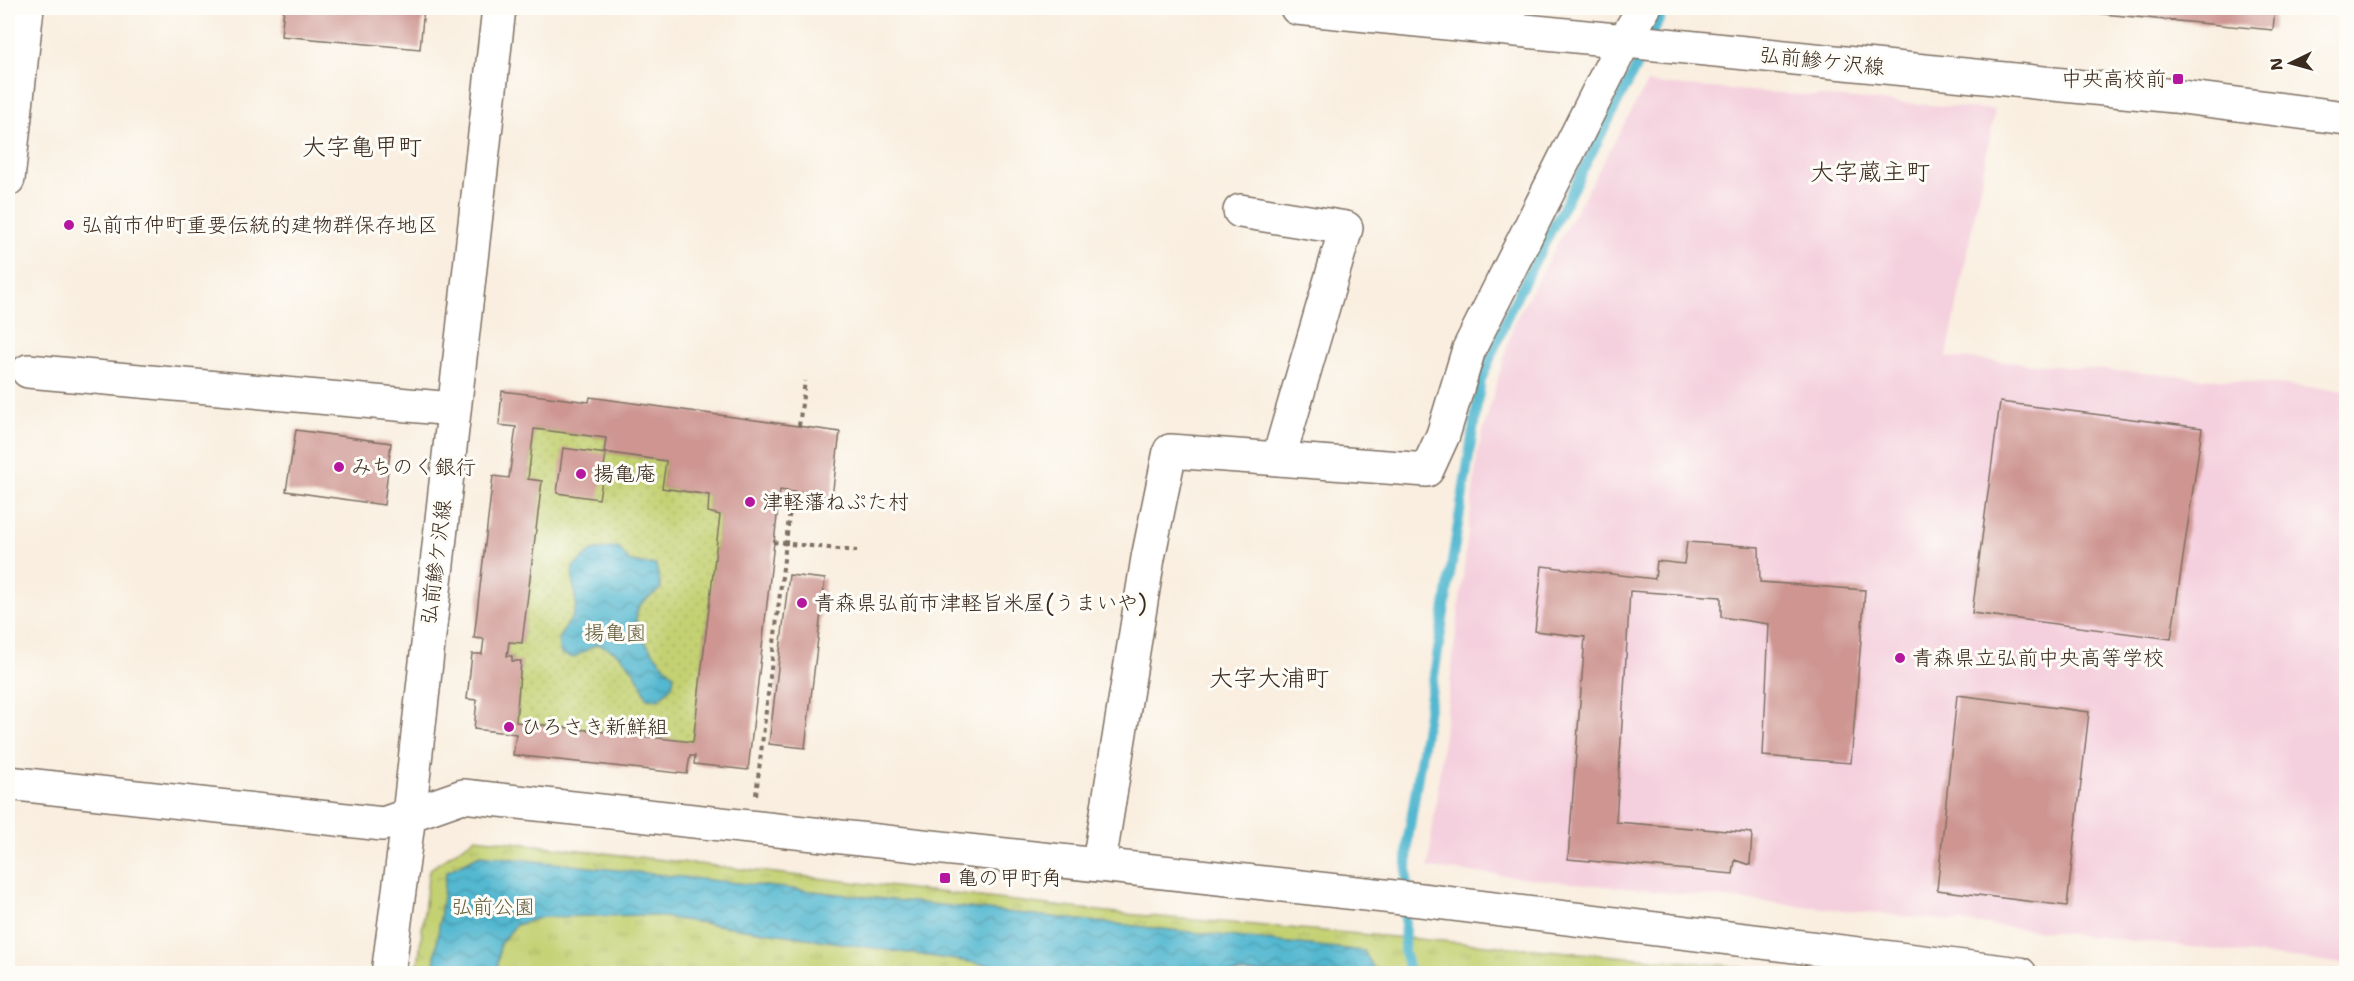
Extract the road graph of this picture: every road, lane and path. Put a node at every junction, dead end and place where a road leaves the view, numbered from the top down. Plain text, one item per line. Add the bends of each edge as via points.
1 (27, 8) edge
2 (499, 8) edge
3 (1297, 8) edge
4 (1644, 8) edge
5 (1639, 43) junction
6 (2346, 118) edge
7 (8, 178) edge
8 (1240, 212) dead end
9 (28, 371) dead end
10 (805, 381) dead end
11 (453, 409) junction
12 (799, 426) dead end
13 (1279, 458) junction
14 (792, 492) dead end
15 (773, 542) dead end
16 (785, 543) junction
17 (857, 551) dead end
18 (8, 783) edge
19 (756, 796) dead end
20 (409, 815) junction
21 (1099, 863) junction
22 (388, 974) edge
23 (2020, 974) edge

1 - 7 street
2 - 11 street, 弘前鰺ケ沢線
3 - 5 street, 弘前鰺ケ沢線
4 - 5 street
5 - 6 street, 弘前鰺ケ沢線 via 2174,96
5 - 13 street via 1469,349 1443,435 1427,470
8 - 13 street via 1346,228
9 - 11 street
10 - 12 path
11 - 20 street, 弘前鰺ケ沢線
13 - 21 street via 1170,451 1148,558
14 - 16 path
15 - 16 path
16 - 17 path
16 - 19 path
18 - 20 street via 383,824
20 - 21 street via 463,796
20 - 22 street, 弘前鰺ケ沢線
21 - 23 street

